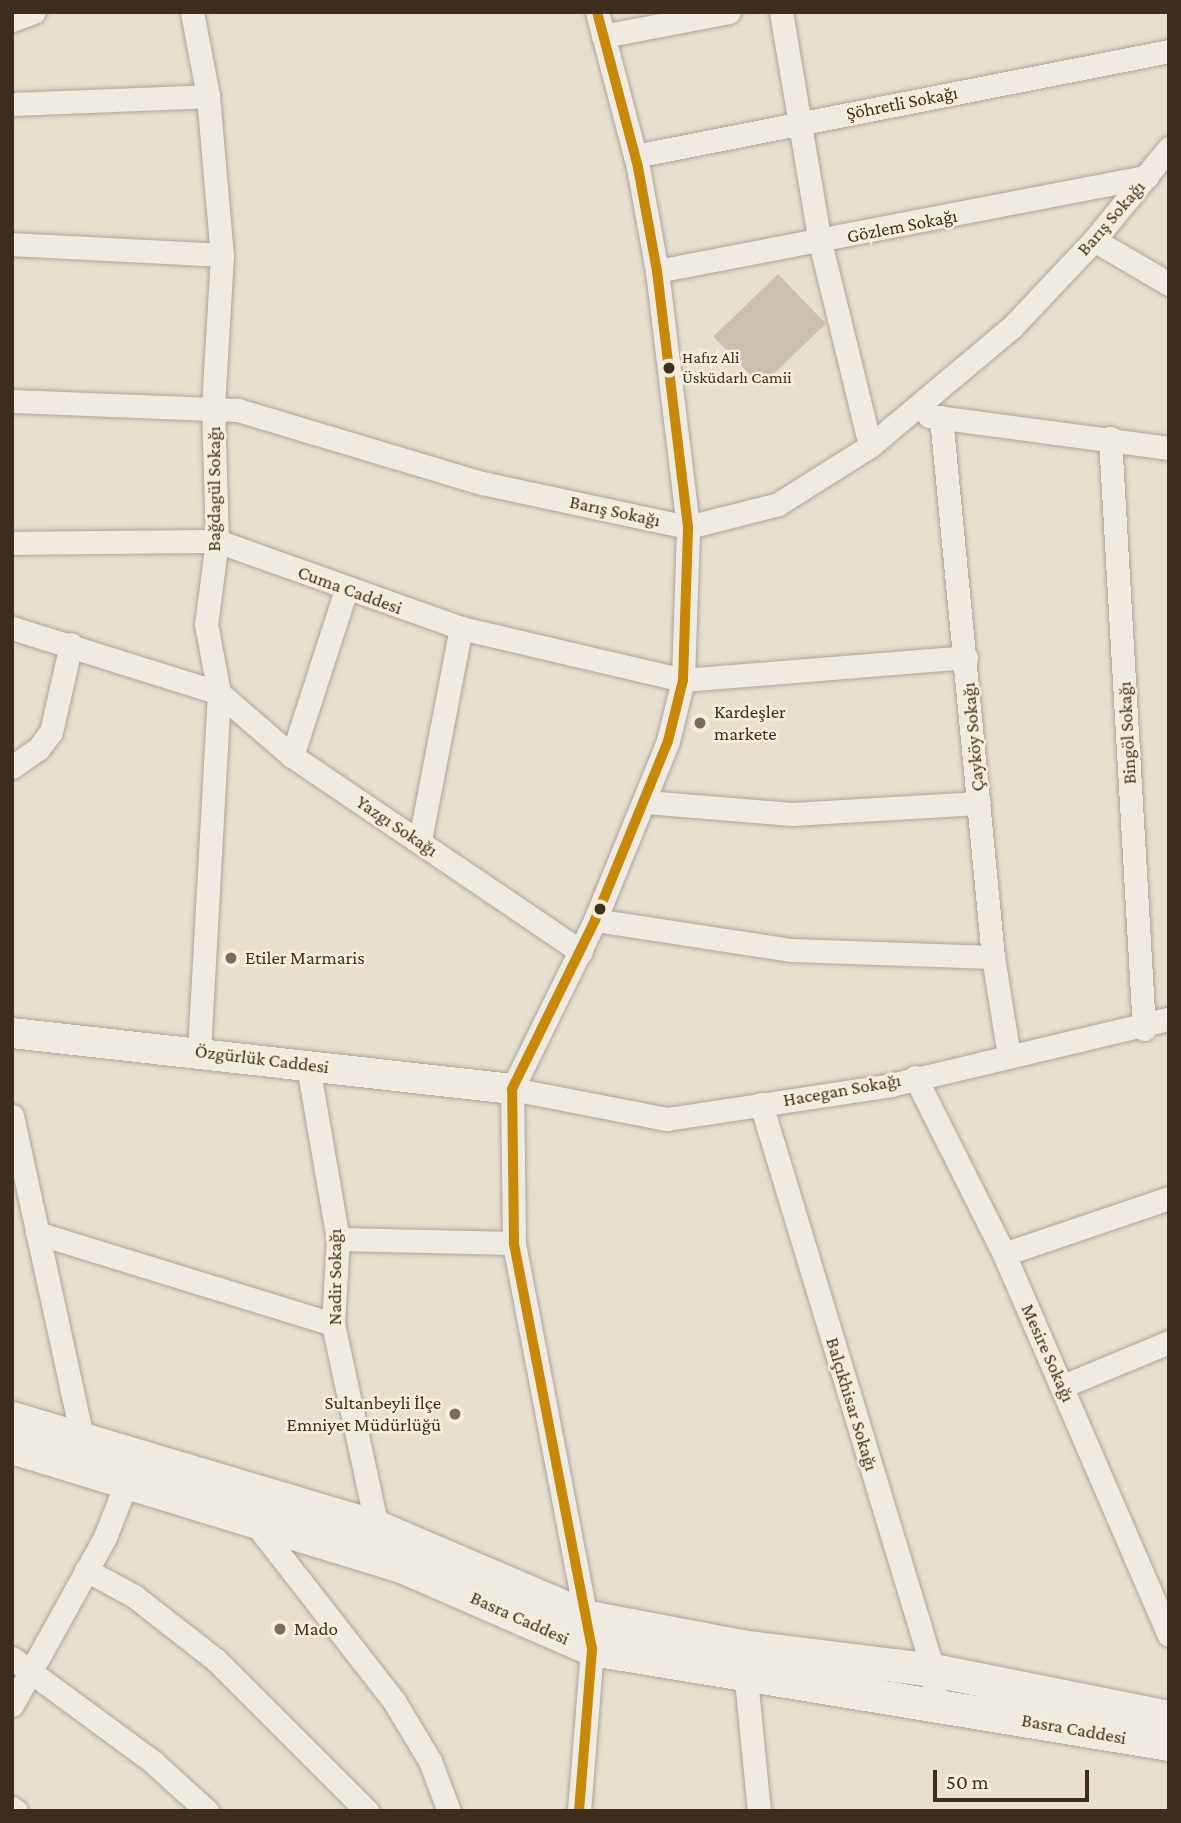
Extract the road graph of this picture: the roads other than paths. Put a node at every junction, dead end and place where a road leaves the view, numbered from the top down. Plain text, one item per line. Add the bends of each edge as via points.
1 (34, 12) edge
2 (192, 12) edge
3 (597, 12) edge
4 (729, 12) edge
5 (781, 12) edge
6 (12, 20) edge
7 (603, 36) junction
8 (1169, 51) edge
9 (208, 96) junction
10 (12, 104) edge
11 (800, 123) junction
12 (1169, 148) edge
13 (635, 156) junction
14 (1147, 177) junction
15 (1094, 240) junction
16 (820, 242) junction
17 (12, 243) edge
18 (222, 255) junction
19 (657, 271) junction
20 (1169, 284) edge
21 (12, 401) edge
22 (214, 407) junction
23 (908, 415) junction
24 (941, 417) junction
25 (1110, 438) junction
26 (870, 446) junction
27 (1169, 447) edge
28 (688, 527) junction
29 (218, 541) junction
30 (12, 543) edge
31 (346, 590) junction
32 (12, 628) edge
33 (461, 628) junction
34 (71, 644) junction
35 (966, 657) junction
36 (683, 680) junction
37 (219, 693) junction
38 (292, 756) junction
39 (15, 759) edge
40 (646, 802) junction
41 (979, 803) junction
42 (420, 840) junction
43 (595, 920) junction
44 (581, 952) junction
45 (993, 957) junction
46 (1161, 1027) edge
47 (12, 1033) edge
48 (199, 1051) junction
49 (1009, 1056) junction
50 (308, 1066) junction
51 (915, 1077) junction
52 (512, 1089) junction
53 (761, 1104) junction
54 (12, 1116) edge
55 (1169, 1198) edge
56 (37, 1233) junction
57 (338, 1239) junction
58 (514, 1243) junction
59 (1004, 1254) junction
60 (333, 1324) junction
61 (1169, 1342) edge
62 (1063, 1386) junction
63 (14, 1444) edge
64 (79, 1450) junction
65 (128, 1479) junction
66 (251, 1518) junction
67 (377, 1527) junction
68 (86, 1570) junction
69 (588, 1617) junction
70 (1169, 1635) edge
71 (592, 1649) junction
72 (21, 1663) edge
73 (933, 1670) junction
74 (746, 1679) junction
75 (12, 1705) edge
76 (935, 1705) junction
77 (1169, 1717) edge
78 (1169, 1744) edge
79 (207, 1811) edge
80 (367, 1811) edge
81 (449, 1811) edge
82 (579, 1811) edge
83 (759, 1811) edge

1 - 6 street
2 - 9 street, Bağdagül Sokağı
3 - 7 street
4 - 7 street
5 - 11 street
7 - 13 street
8 - 11 street, Şöhretli Sokağı
9 - 10 street
9 - 18 street, Bağdagül Sokağı
11 - 13 street, Şöhretli Sokağı
11 - 16 street
12 - 14 street, Barış Sokağı
13 - 19 street
14 - 15 street, Barış Sokağı
14 - 16 street, Gözlem Sokağı
15 - 20 street
15 - 23 street, Barış Sokağı via 1012,327
16 - 19 street, Gözlem Sokağı
16 - 26 street
17 - 18 street
18 - 22 street, Bağdagül Sokağı
19 - 28 street
21 - 22 street, Barış Sokağı
22 - 28 street, Barış Sokağı via 482,483
22 - 29 street, Bağdagül Sokağı
23 - 24 street
23 - 26 street, Barış Sokağı
24 - 25 street
24 - 35 street, Çayköy Sokağı
25 - 27 street
25 - 46 street, Bingöl Sokağı
26 - 28 street, Barış Sokağı via 778,504
28 - 36 street
29 - 30 street, Cuma Caddesi
29 - 31 street, Cuma Caddesi
29 - 37 street, Bağdagül Sokağı via 206,624
31 - 33 street, Cuma Caddesi
31 - 38 street
32 - 34 street
33 - 36 street, Cuma Caddesi
33 - 42 street
34 - 37 street
34 - 39 street via 51,732
35 - 36 street, Cuma Caddesi
35 - 41 street, Çayköy Sokağı
36 - 40 street
37 - 38 street, Yazgı Sokağı
37 - 48 street, Bağdagül Sokağı
38 - 42 street, Yazgı Sokağı
40 - 41 street via 792,814
40 - 43 street
41 - 45 street, Çayköy Sokağı
42 - 44 street, Yazgı Sokağı
43 - 44 street
43 - 45 street via 792,950
44 - 52 street
45 - 49 street, Çayköy Sokağı
46 - 49 street, Hacegan Sokağı
47 - 48 street, Özgürlük Caddesi
48 - 50 street, Özgürlük Caddesi
49 - 51 street, Hacegan Sokağı
50 - 52 street, Özgürlük Caddesi
50 - 57 street, Nadir Sokağı
51 - 53 street, Hacegan Sokağı
51 - 59 street, Mesire Sokağı
52 - 53 street, Hacegan Sokağı via 667,1119
52 - 58 street
53 - 73 street, Balçıkhisar Sokağı
54 - 56 street
55 - 59 street
56 - 60 street
56 - 64 street
57 - 58 street
57 - 60 street, Nadir Sokağı
58 - 69 street
59 - 62 street, Mesire Sokağı
60 - 67 street, Nadir Sokağı
61 - 62 street
62 - 70 street, Mesire Sokağı
63 - 64 main road, Basra Caddesi
64 - 65 main road, Basra Caddesi
64 - 67 main road, Basra Caddesi
65 - 66 main road, Basra Caddesi
65 - 68 street
66 - 71 main road, Basra Caddesi via 399,1565
66 - 81 street via 394,1700 430,1762
67 - 69 main road, Basra Caddesi
68 - 72 street
68 - 80 street via 134,1596 216,1660
69 - 71 street
69 - 73 main road, Basra Caddesi via 741,1646
71 - 74 main road, Basra Caddesi
71 - 82 street
72 - 75 street
72 - 79 street via 153,1762
73 - 76 street, Balçıkhisar Sokağı
73 - 77 main road, Basra Caddesi
74 - 76 main road, Basra Caddesi
74 - 83 street
76 - 78 main road, Basra Caddesi

